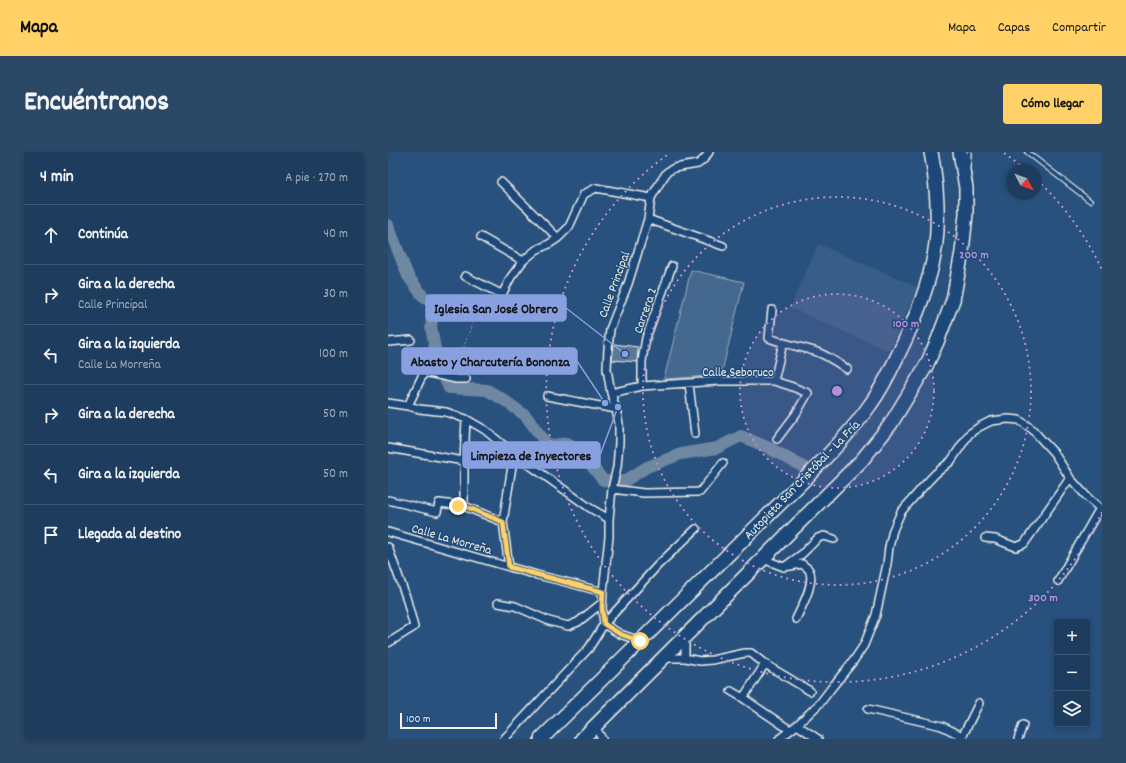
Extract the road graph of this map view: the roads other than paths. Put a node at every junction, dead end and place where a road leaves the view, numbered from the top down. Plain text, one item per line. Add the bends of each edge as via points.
1 (709, 152) edge
2 (932, 152) edge
3 (960, 152) edge
4 (969, 152) edge
5 (1027, 152) edge
6 (969, 171) dead end
7 (501, 182) dead end
8 (651, 198) junction
9 (1090, 201) dead end
10 (648, 219) junction
11 (481, 237) dead end
12 (558, 238) junction
13 (724, 246) dead end
14 (523, 261) junction
15 (672, 266) dead end
16 (465, 276) dead end
17 (501, 294) junction
18 (772, 310) dead end
19 (492, 314) road end
20 (411, 340) dead end
21 (388, 342) edge
22 (783, 343) junction
23 (847, 370) dead end
24 (466, 378) road end
25 (774, 381) junction
26 (689, 384) junction
27 (642, 386) junction
28 (611, 393) junction
29 (547, 396) dead end
30 (388, 403) edge
31 (408, 406) junction
32 (616, 409) junction
33 (466, 419) junction
34 (694, 434) dead end
35 (777, 438) dead end
36 (388, 448) edge
37 (514, 454) junction
38 (464, 461) junction
39 (723, 463) dead end
40 (1070, 478) junction
41 (612, 489) junction
42 (388, 500) edge
43 (464, 506) junction
44 (1101, 509) edge
45 (609, 519) junction
46 (503, 522) junction
47 (696, 529) dead end
48 (388, 532) edge
49 (985, 538) dead end
50 (834, 539) dead end
51 (388, 547) edge
52 (763, 559) junction
53 (509, 567) junction
54 (784, 567) junction
55 (1058, 581) dead end
56 (603, 592) junction
57 (498, 603) dead end
58 (602, 603) junction
59 (796, 619) dead end
60 (604, 624) junction
61 (683, 638) junction
62 (640, 641) junction
63 (388, 643) edge
64 (663, 658) junction
65 (685, 658) junction
66 (765, 664) junction
67 (810, 690) dead end
68 (731, 691) dead end
69 (743, 698) junction
70 (978, 703) dead end
71 (868, 709) dead end
72 (797, 725) junction
73 (1023, 725) dead end
74 (595, 726) junction
75 (790, 730) junction
76 (961, 738) edge
77 (504, 739) edge
78 (541, 739) edge
79 (582, 739) edge
80 (602, 739) edge
81 (779, 739) edge
82 (818, 739) edge
83 (1018, 739) edge

1 - 8 street, Calle Principal via 698,164 674,168 667,172
2 - 62 highway, Autopista San Cristóbal - La Fría via 936,175 937,231 933,262 908,335 880,390 846,436 808,476
3 - 52 highway via 968,185 965,233 953,300 926,366 890,425 862,460
4 - 6 lane
5 - 9 lane
7 - 12 street
8 - 10 street, Calle Principal
8 - 12 street via 596,188 584,194 569,227
10 - 13 street
10 - 28 street, Calle Principal via 628,284 610,329 607,370
11 - 14 street
12 - 14 street via 536,250
14 - 17 street
15 - 27 street, Carrera 2 via 646,338 642,361
16 - 17 street
17 - 19 street
18 - 22 street via 769,338
20 - 21 street
22 - 23 street via 817,352
22 - 25 street
24 - 31 street via 456,379 424,372
25 - 26 street, Calle Seboruco
25 - 35 street, Calle Seboruco via 808,393 796,414
26 - 27 street, Calle Seboruco
26 - 34 street
27 - 28 street, Calle Seboruco
28 - 32 street, Calle Principal
29 - 32 street
30 - 31 street
31 - 33 street via 446,412
32 - 41 street, Calle Principal via 620,443
33 - 37 street
33 - 38 street
36 - 38 street
37 - 45 street
37 - 46 street
38 - 43 street
39 - 41 street via 700,492 644,493
40 - 44 street
40 - 49 street via 1024,544 1016,547 996,539
40 - 72 street via 1054,452 1032,429 1019,420 991,421 969,434 951,461 901,512 893,530 876,615 864,645 820,703
41 - 45 street, Calle Principal
42 - 43 street via 437,512 439,503
43 - 46 street
44 - 55 street
45 - 56 street, Calle Principal
46 - 53 street
47 - 60 street via 658,564
48 - 53 street, Calle La Morreña
50 - 54 street via 824,536 818,538
51 - 63 street via 414,627
52 - 54 street
52 - 61 highway
53 - 56 street, Calle La Morreña
54 - 59 street via 802,564 808,568 811,575 809,589
56 - 58 street, Calle Principal
57 - 58 street via 515,606 549,621 568,626 578,622
58 - 60 street, Calle Principal
60 - 62 street via 620,634
60 - 77 street via 590,648
61 - 64 highway
61 - 65 street
62 - 78 highway, Autopista San Cristóbal - La Fría
64 - 65 street
64 - 74 highway
65 - 66 street via 700,661 751,653
66 - 67 street
66 - 69 street
68 - 69 street
69 - 75 street
70 - 76 street
71 - 76 street via 942,726
72 - 75 street
72 - 82 street
73 - 83 street
74 - 79 highway
74 - 80 street
75 - 81 street

